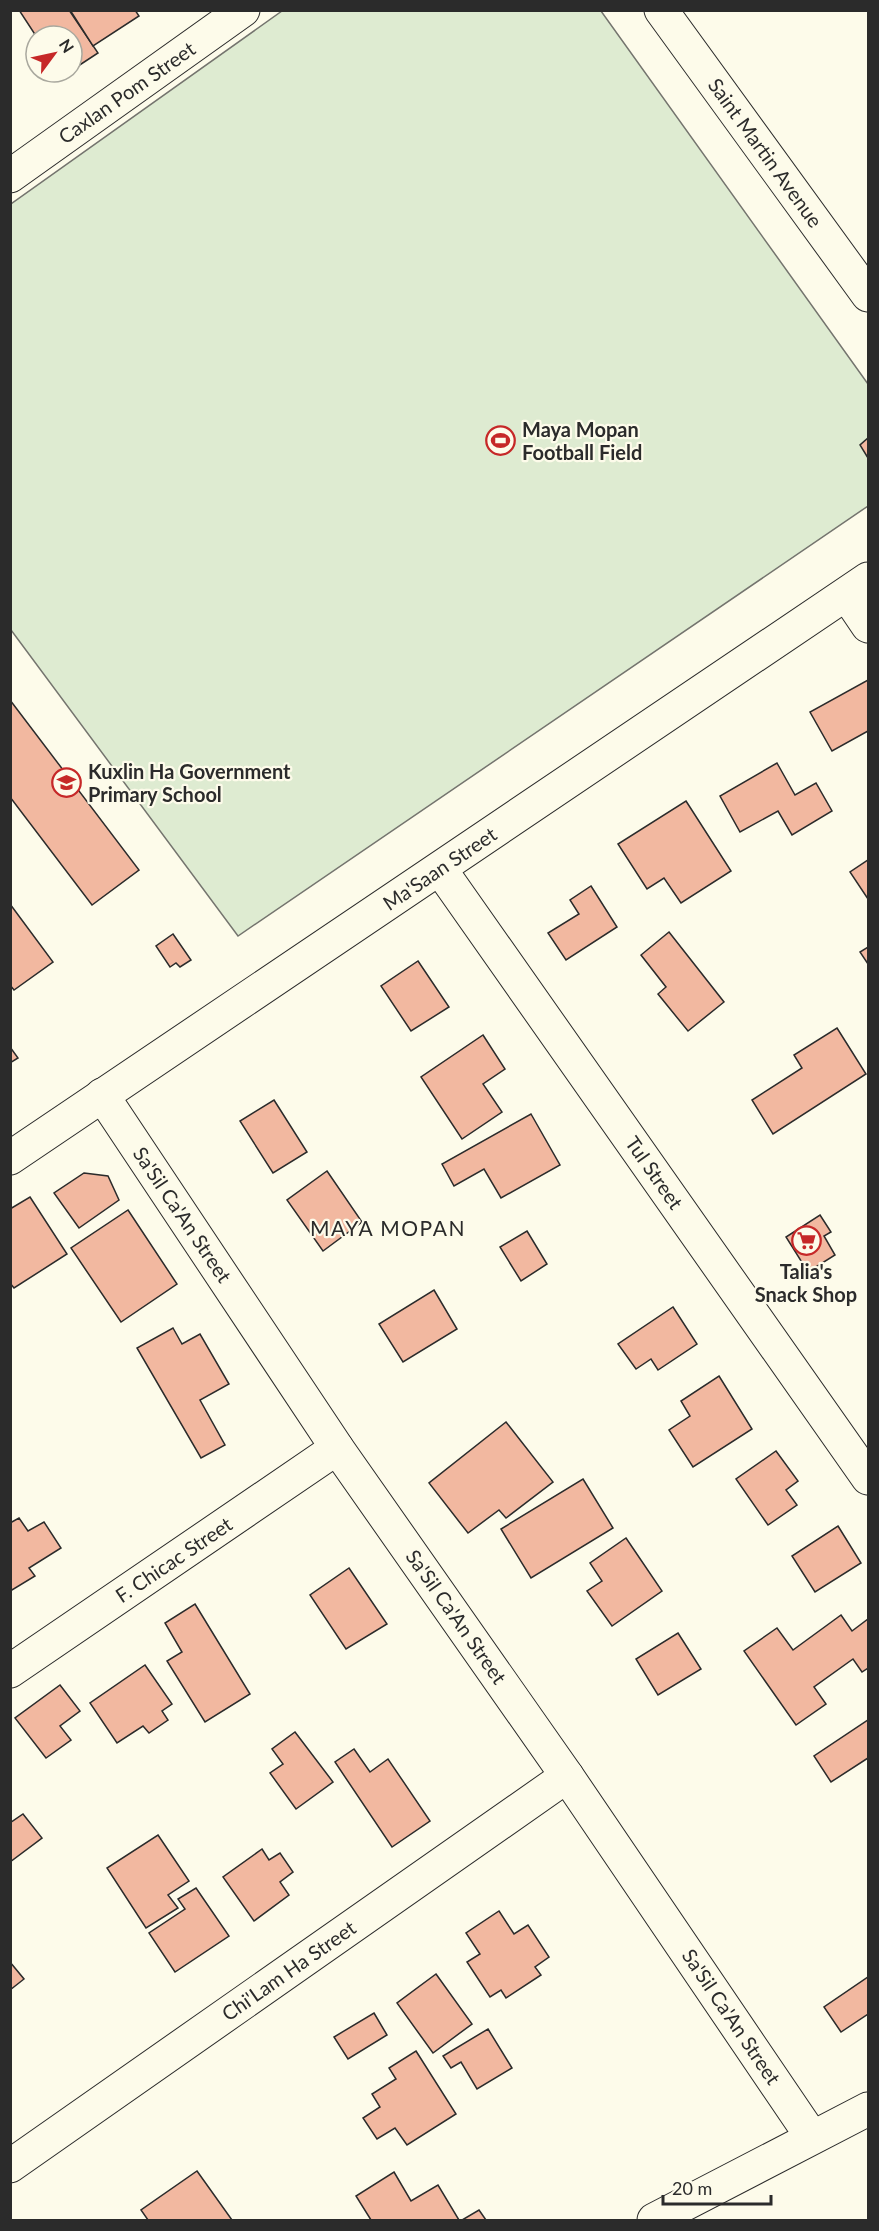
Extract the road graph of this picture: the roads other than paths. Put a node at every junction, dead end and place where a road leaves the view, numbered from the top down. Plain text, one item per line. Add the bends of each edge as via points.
1 (243, 10) edge
2 (661, 10) edge
3 (10, 176) edge
4 (868, 295) edge
5 (858, 587) edge
6 (868, 626) edge
7 (440, 869) junction
8 (102, 1095) junction
9 (10, 1158) edge
10 (338, 1448) junction
11 (868, 1478) edge
12 (10, 1671) edge
13 (567, 1776) junction
14 (868, 2109) edge
15 (812, 2137) junction
16 (10, 2166) edge
17 (654, 2220) edge

1 - 3 street, Caxlan Pom Street
2 - 4 street, Saint Martin Avenue
5 - 6 street
5 - 7 street, Ma'Saan Street
7 - 8 street, Ma'Saan Street
7 - 11 street, Tul Street
8 - 9 street, Ma'Saan Street
8 - 10 street, Sa'Sil Ca'An Street
10 - 12 street, F. Chicac Street
10 - 13 street, Sa'Sil Ca'An Street
13 - 15 street, Sa'Sil Ca'An Street
13 - 16 street, Chi'Lam Ha Street
14 - 15 street
15 - 17 street

